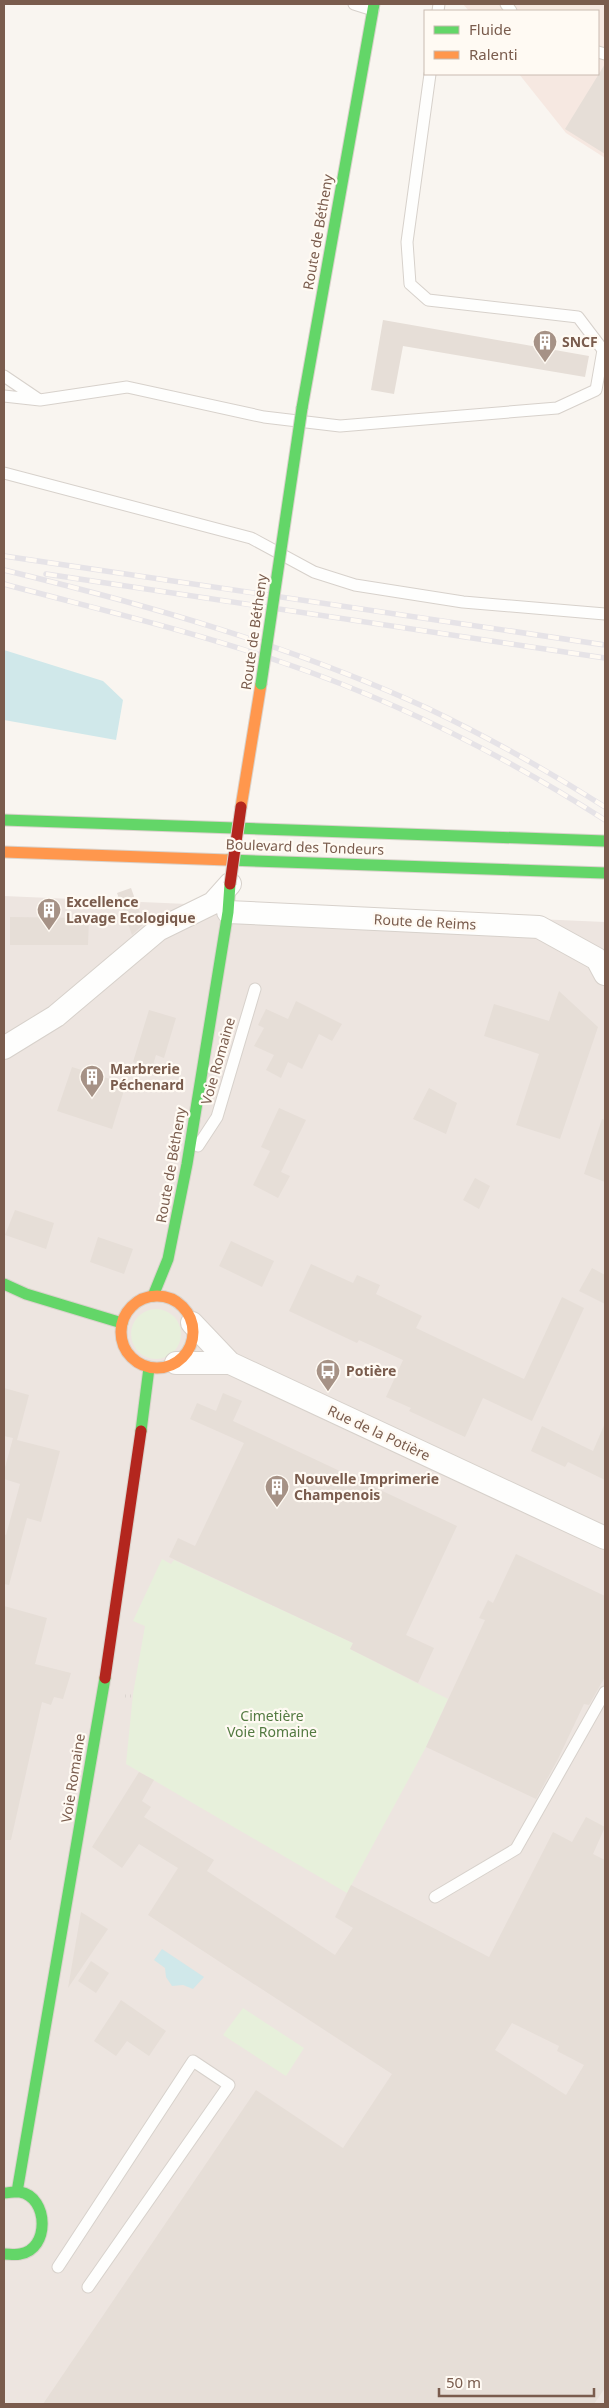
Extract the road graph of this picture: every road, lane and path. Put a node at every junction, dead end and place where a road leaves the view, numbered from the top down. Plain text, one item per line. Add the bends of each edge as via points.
1 (354, 4) edge
2 (373, 7) edge
3 (430, 75) edge
4 (4, 376) edge
5 (4, 396) edge
6 (40, 400) junction
7 (4, 473) edge
8 (605, 614) edge
9 (4, 812) edge
10 (4, 820) edge
11 (51, 821) junction
12 (605, 841) edge
13 (4, 852) edge
14 (605, 873) edge
15 (230, 884) junction
16 (228, 912) junction
17 (601, 966) edge
18 (255, 989) dead end
19 (4, 1048) edge
20 (187, 1164) junction
21 (168, 1259) junction
22 (4, 1284) edge
23 (153, 1296) junction
24 (179, 1303) junction
25 (122, 1323) junction
26 (192, 1324) junction
27 (176, 1363) junction
28 (230, 1363) junction
29 (149, 1368) junction
30 (605, 1538) edge
31 (605, 1692) edge
32 (435, 1898) dead end
33 (17, 2192) junction
34 (4, 2193) edge
35 (5, 2258) edge
36 (58, 2267) dead end
37 (88, 2287) dead end

1 - 2 lane, Route de Bétheny
2 - 15 main road, Route de Bétheny, bridge via 302,408
3 - 6 lane via 407,242 410,284 428,300 578,317 603,350 596,390 557,408 340,426 264,417 127,387
4 - 6 lane
5 - 6 lane
7 - 8 lane via 251,538 314,572 355,585 463,602
9 - 11 main road
10 - 11 main road, Boulevard des Tondeurs
11 - 12 main road, Boulevard des Tondeurs
13 - 14 main road, Boulevard des Tondeurs
15 - 16 main road, Route de Bétheny
15 - 19 street via 213,903 158,930 56,1016
16 - 17 street, Route de Reims via 539,927
16 - 20 main road, Route de Bétheny
18 - 20 lane, Voie Romaine via 218,1117
20 - 21 main road, Route de Bétheny
21 - 23 main road, Route de Bétheny
21 - 24 main road, Route de Bétheny
22 - 25 main road via 26,1294
23 - 24 main road
23 - 25 main road via 133,1304
24 - 26 main road
25 - 29 main road via 123,1346 138,1364
26 - 27 main road via 192,1342
26 - 28 street
27 - 28 street, Rue de la Potière
27 - 29 main road
28 - 30 street, Rue de la Potière
29 - 33 main road, Voie Romaine via 128,1530 90,1773
31 - 32 lane via 516,1849
33 - 34 main road
33 - 35 main road via 35,2202 44,2220 43,2231 32,2248
36 - 37 lane via 194,2061 229,2085

